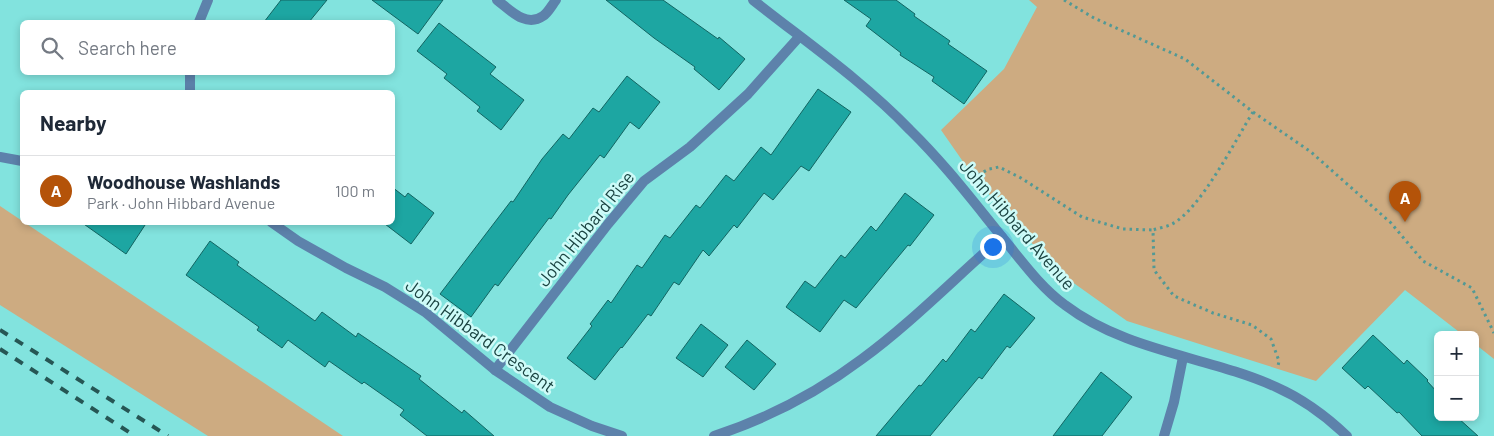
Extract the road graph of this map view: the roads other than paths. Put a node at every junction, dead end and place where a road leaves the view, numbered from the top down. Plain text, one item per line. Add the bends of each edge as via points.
1 (208, 0) edge
2 (497, 0) edge
3 (556, 0) edge
4 (753, 0) edge
5 (200, 20) edge
6 (799, 37) junction
7 (190, 75) edge
8 (190, 90) edge
9 (0, 157) edge
10 (20, 161) edge
11 (276, 225) edge
12 (1002, 237) junction
13 (1183, 357) junction
14 (495, 370) junction
15 (742, 432) edge
16 (622, 436) edge
17 (714, 436) edge
18 (1164, 436) edge
19 (1347, 436) edge

1 - 5 street
2 - 3 street via 521,18 534,20 544,16
4 - 6 street, John Hibbard Avenue
6 - 12 street, John Hibbard Avenue via 867,89 910,130 960,184
6 - 14 street, John Hibbard Rise via 748,94 690,147 644,181
7 - 8 street
9 - 10 street
11 - 14 street, John Hibbard Crescent via 426,312
12 - 13 street, John Hibbard Avenue via 1065,305 1094,324 1125,338
12 - 15 street via 863,358 828,383
13 - 18 street
13 - 19 street, John Hibbard Avenue via 1276,387 1310,406
14 - 16 street, John Hibbard Crescent via 550,407
15 - 17 street

